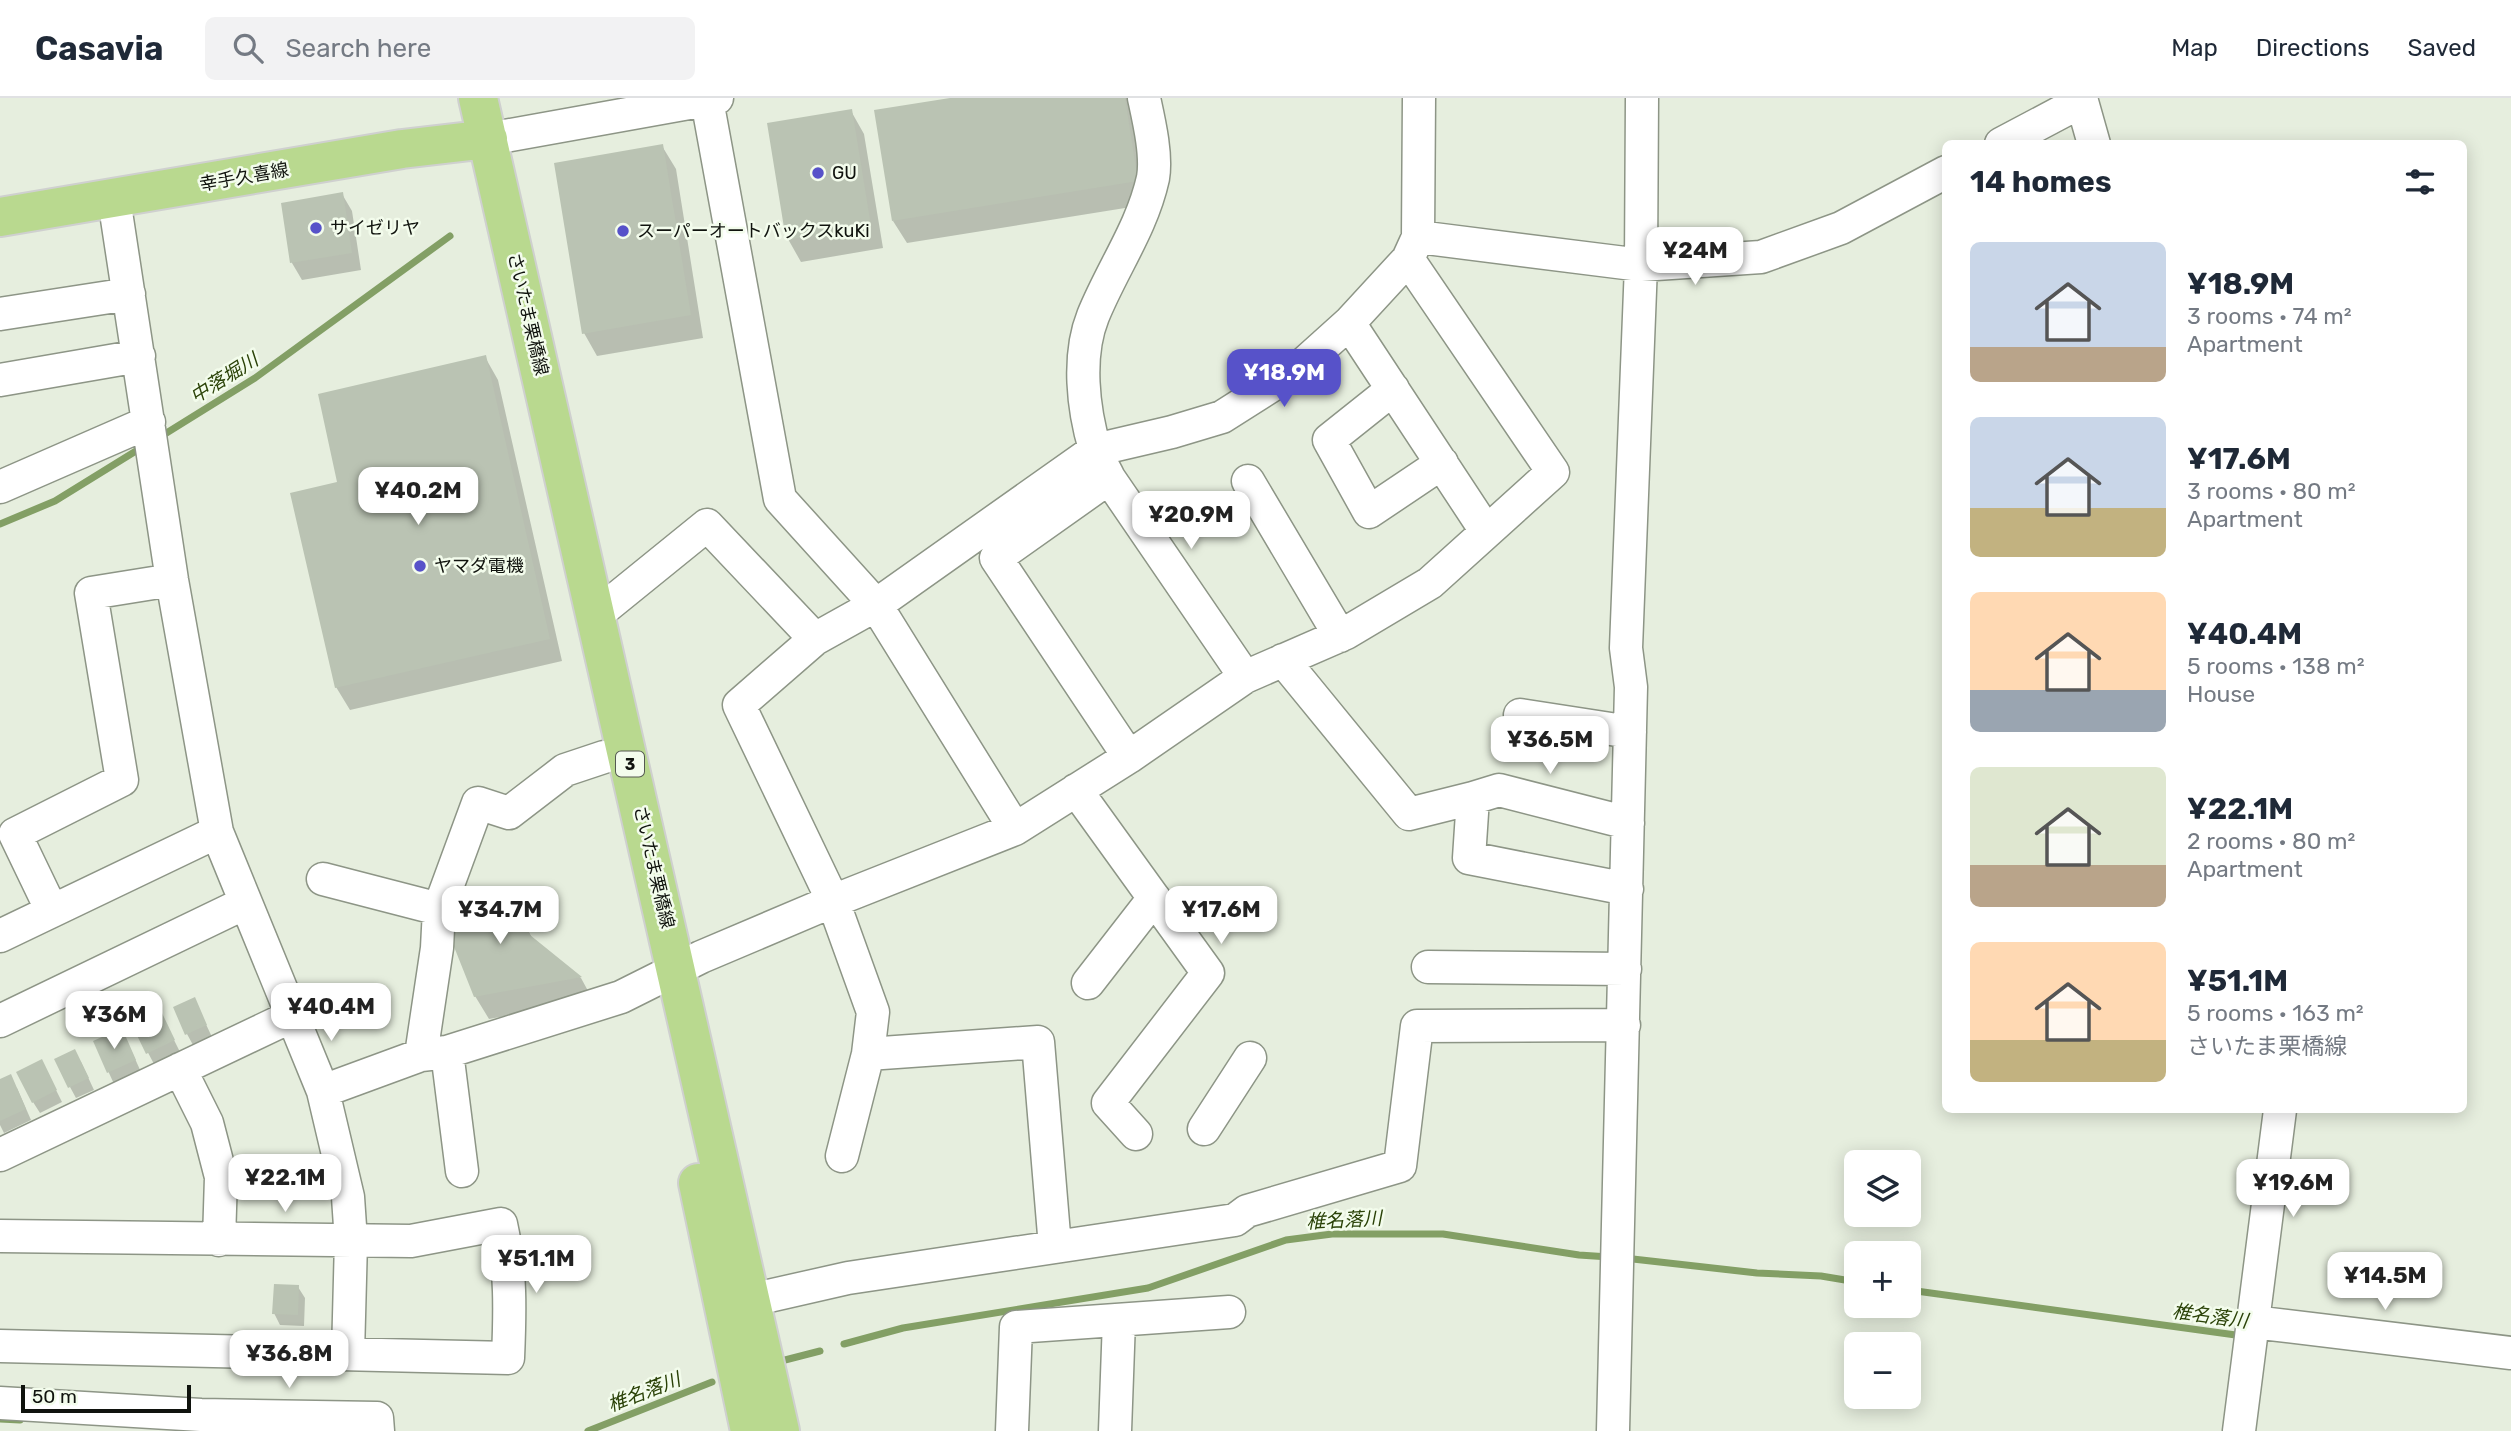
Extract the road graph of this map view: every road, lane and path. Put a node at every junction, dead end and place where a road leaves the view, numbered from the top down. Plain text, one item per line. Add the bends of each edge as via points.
1 (455, 98) edge
2 (478, 98) edge
3 (1144, 98) edge
4 (1419, 98) edge
5 (1642, 98) edge
6 (712, 99) edge
7 (2081, 99) edge
8 (476, 140) junction
9 (2008, 140) edge
10 (2093, 140) edge
11 (1942, 174) edge
12 (114, 199) junction
13 (0, 217) edge
14 (1413, 248) junction
15 (1641, 265) junction
16 (129, 293) junction
17 (0, 314) edge
18 (1349, 323) junction
19 (139, 356) junction
20 (0, 380) edge
21 (1393, 389) junction
22 (149, 422) junction
23 (1095, 450) junction
24 (1442, 463) junction
25 (1109, 478) junction
26 (1248, 481) dead end
27 (0, 488) edge
28 (1486, 531) junction
29 (172, 580) junction
30 (876, 605) junction
31 (596, 615) junction
32 (1340, 636) junction
33 (815, 639) junction
34 (1283, 660) junction
35 (1245, 677) junction
36 (1520, 715) dead end
37 (1630, 732) junction
38 (604, 757) junction
39 (1129, 757) junction
40 (1076, 790) junction
41 (1473, 798) junction
42 (1628, 823) junction
43 (1016, 829) junction
44 (217, 832) junction
45 (323, 879) dead end
46 (1627, 888) junction
47 (1154, 898) junction
48 (833, 901) junction
49 (245, 903) junction
50 (439, 909) junction
51 (52, 911) junction
52 (0, 936) edge
53 (1428, 967) dead end
54 (1625, 969) junction
55 (665, 974) junction
56 (1088, 983) dead end
57 (292, 1016) junction
58 (0, 1021) edge
59 (1624, 1025) junction
60 (434, 1054) junction
61 (868, 1054) junction
62 (1250, 1058) dead end
63 (180, 1069) junction
64 (323, 1091) junction
65 (2280, 1113) edge
66 (1203, 1129) dead end
67 (1136, 1134) dead end
68 (0, 1155) edge
69 (842, 1156) dead end
70 (462, 1171) dead end
71 (0, 1236) edge
72 (219, 1240) junction
73 (351, 1241) junction
74 (1055, 1247) junction
75 (751, 1300) junction
76 (1229, 1312) dead end
77 (1119, 1320) junction
78 (2253, 1322) junction
79 (0, 1346) edge
80 (2511, 1353) edge
81 (348, 1354) junction
82 (0, 1403) edge
83 (202, 1423) edge
84 (378, 1431) edge
85 (750, 1431) edge
86 (780, 1431) edge
87 (1012, 1431) edge
88 (1115, 1431) edge
89 (1613, 1431) edge
90 (2239, 1431) edge

1 - 8 main road, さいたま栗橋線 / 3
2 - 8 main road, さいたま栗橋線 / 3
3 - 23 street via 1153,175 1141,219 1092,318 1084,360
4 - 14 street
5 - 15 street
6 - 8 street
6 - 30 street via 780,499
7 - 9 street
7 - 10 street
8 - 12 main road, 幸手久喜線
8 - 31 main road, さいたま栗橋線 / 3
8 - 38 main road, さいたま栗橋線 / 3
11 - 15 street via 1841,228 1761,257
12 - 13 main road, 幸手久喜線
12 - 16 street
14 - 15 street
14 - 18 street
14 - 28 street via 1553,472
15 - 37 street via 1626,648
16 - 17 street
16 - 19 street
18 - 21 street
18 - 23 street via 1299,369 1222,417
19 - 20 street
19 - 22 street
21 - 24 street
21 - 24 street via 1329,440 1369,512
22 - 27 street
22 - 29 street
23 - 25 street
23 - 30 street
24 - 28 street
25 - 35 street
25 - 39 street via 996,558
26 - 32 street
28 - 32 street via 1430,583
29 - 44 street
29 - 51 street via 91,593 122,780 15,834
30 - 33 street
30 - 43 street
31 - 33 street via 707,525
31 - 55 main road, さいたま栗橋線 / 3
32 - 34 street
33 - 48 street via 739,705
34 - 35 street
34 - 41 street via 1409,814
35 - 39 street
36 - 37 street
37 - 42 street
38 - 50 street via 565,770 509,813 478,803
38 - 55 main road, さいたま栗橋線 / 3
39 - 40 street
40 - 43 street
40 - 47 street
41 - 42 street via 1499,790
41 - 46 street via 1469,858
42 - 46 street
43 - 48 street
44 - 49 street
44 - 51 street
45 - 50 street
46 - 54 street
47 - 56 street
47 - 67 street via 1208,973 1108,1103
48 - 55 street
48 - 61 street via 873,1012
49 - 57 street
49 - 58 street
50 - 60 street
51 - 52 street
53 - 54 street
54 - 59 street
55 - 60 street via 621,998
55 - 75 main road, さいたま栗橋線 / 3
55 - 85 main road, さいたま栗橋線 / 3
57 - 63 street
57 - 64 street
59 - 74 street via 1417,1026 1400,1167 1247,1211 1235,1220
59 - 89 street
60 - 64 street
60 - 70 street
61 - 69 street
61 - 74 street via 1038,1041
62 - 66 street
63 - 68 street
63 - 72 street via 207,1124 216,1155 221,1177
64 - 73 street via 348,1197
65 - 78 street
71 - 72 street
72 - 73 street
73 - 81 street
73 - 81 street via 411,1241 501,1224 509,1256 510,1301 508,1357
74 - 75 street via 848,1278
75 - 86 main road, さいたま栗橋線 / 3
76 - 77 street
77 - 87 street via 1016,1327
77 - 88 street
78 - 80 street
78 - 90 street
79 - 81 street
82 - 83 street
83 - 84 street via 377,1418

